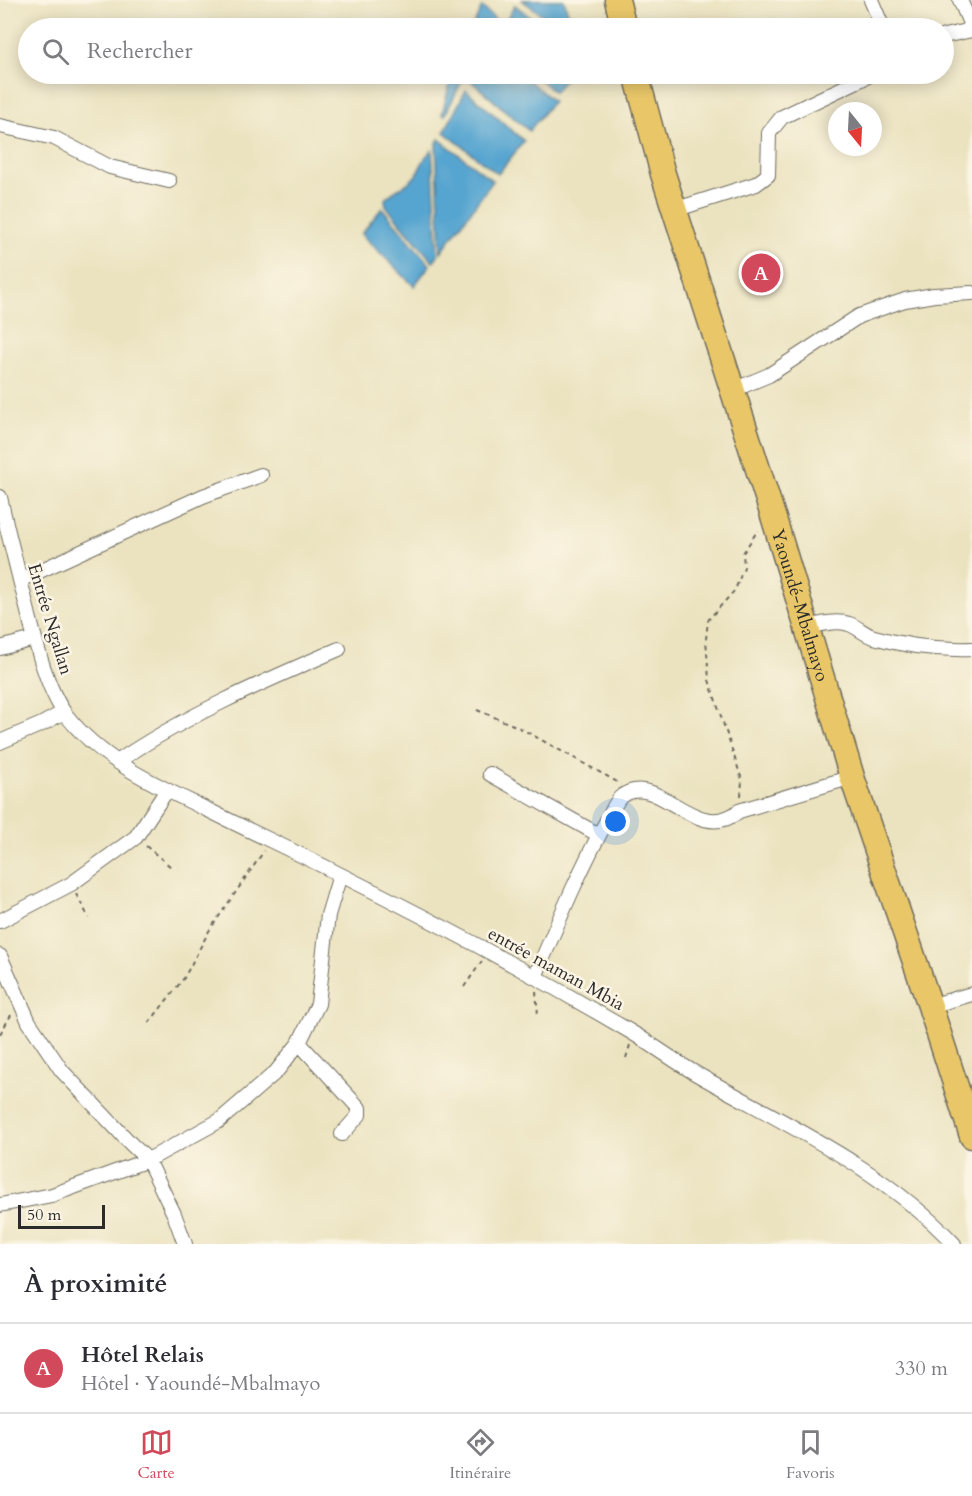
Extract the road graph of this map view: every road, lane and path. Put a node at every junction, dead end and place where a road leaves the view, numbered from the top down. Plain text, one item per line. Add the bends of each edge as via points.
1 (617, 0) edge
2 (870, 0) edge
3 (960, 0) edge
4 (622, 18) edge
5 (878, 18) edge
6 (972, 29) edge
7 (954, 34) edge
8 (639, 84) edge
9 (851, 84) edge
10 (0, 126) edge
11 (169, 181) dead end
12 (674, 210) junction
13 (972, 293) edge
14 (731, 391) junction
15 (261, 475) dead end
16 (0, 497) edge
17 (774, 519) junction
18 (20, 580) junction
19 (808, 627) junction
20 (34, 639) junction
21 (0, 648) edge
22 (339, 649) dead end
23 (972, 649) edge
24 (477, 710) dead end
25 (64, 712) junction
26 (0, 742) edge
27 (117, 762) junction
28 (490, 774) dead end
29 (852, 777) junction
30 (167, 790) junction
31 (634, 791) junction
32 (739, 811) junction
33 (599, 835) junction
34 (136, 837) junction
35 (271, 841) junction
36 (171, 867) dead end
37 (340, 874) junction
38 (70, 884) junction
39 (89, 918) dead end
40 (0, 921) edge
41 (489, 951) junction
42 (0, 956) edge
43 (535, 976) junction
44 (464, 987) dead end
45 (972, 994) edge
46 (19, 999) junction
47 (930, 1006) junction
48 (538, 1015) dead end
49 (149, 1023) dead end
50 (0, 1034) edge
51 (299, 1043) junction
52 (342, 1134) dead end
53 (972, 1136) edge
54 (148, 1160) junction
55 (0, 1205) edge
56 (185, 1244) edge
57 (954, 1244) edge

1 - 4 highway
2 - 5 street
3 - 6 street
6 - 7 street
8 - 12 highway, Yaoundé-Mbalmayo
9 - 12 street via 782,117 770,133 768,175 756,184
10 - 11 street via 54,138 110,167
12 - 14 highway, Yaoundé-Mbalmayo
13 - 14 street via 905,300 859,316 769,375
14 - 17 highway, Yaoundé-Mbalmayo
15 - 18 street via 203,496
16 - 18 street, Entrée Ngallan
17 - 19 highway, Yaoundé-Mbalmayo
17 - 32 path via 767,521 743,553 744,567 735,590 708,620 709,680 741,780
18 - 20 street, Entrée Ngallan
19 - 23 street via 833,622 849,624 871,637
19 - 29 highway, Yaoundé-Mbalmayo
20 - 21 street
20 - 25 street, Entrée Ngallan
22 - 27 street via 150,740
24 - 31 path
25 - 26 street
25 - 27 street, Entrée Ngallan via 90,742
27 - 30 street, entrée maman Mbia
28 - 33 street
29 - 32 street
29 - 47 highway, Yaoundé-Mbalmayo
30 - 34 street
30 - 35 street, entrée maman Mbia
31 - 32 street via 647,791 704,820 717,822
31 - 33 street via 621,796
33 - 43 street
34 - 36 path
34 - 38 street
35 - 37 street, entrée maman Mbia
35 - 49 path via 208,931 184,978
37 - 41 street, entrée maman Mbia
37 - 51 street via 328,915 318,1004
38 - 39 path
38 - 40 street
41 - 43 street, entrée maman Mbia
41 - 44 path
42 - 46 street
43 - 48 path
43 - 57 street, entrée maman Mbia via 887,1184
45 - 47 street
46 - 50 path
46 - 54 street via 29,1022 62,1071
47 - 53 highway, Yaoundé-Mbalmayo
51 - 52 street via 359,1108 359,1115
51 - 54 street via 276,1072 219,1121
54 - 55 street via 51,1195
54 - 56 street

